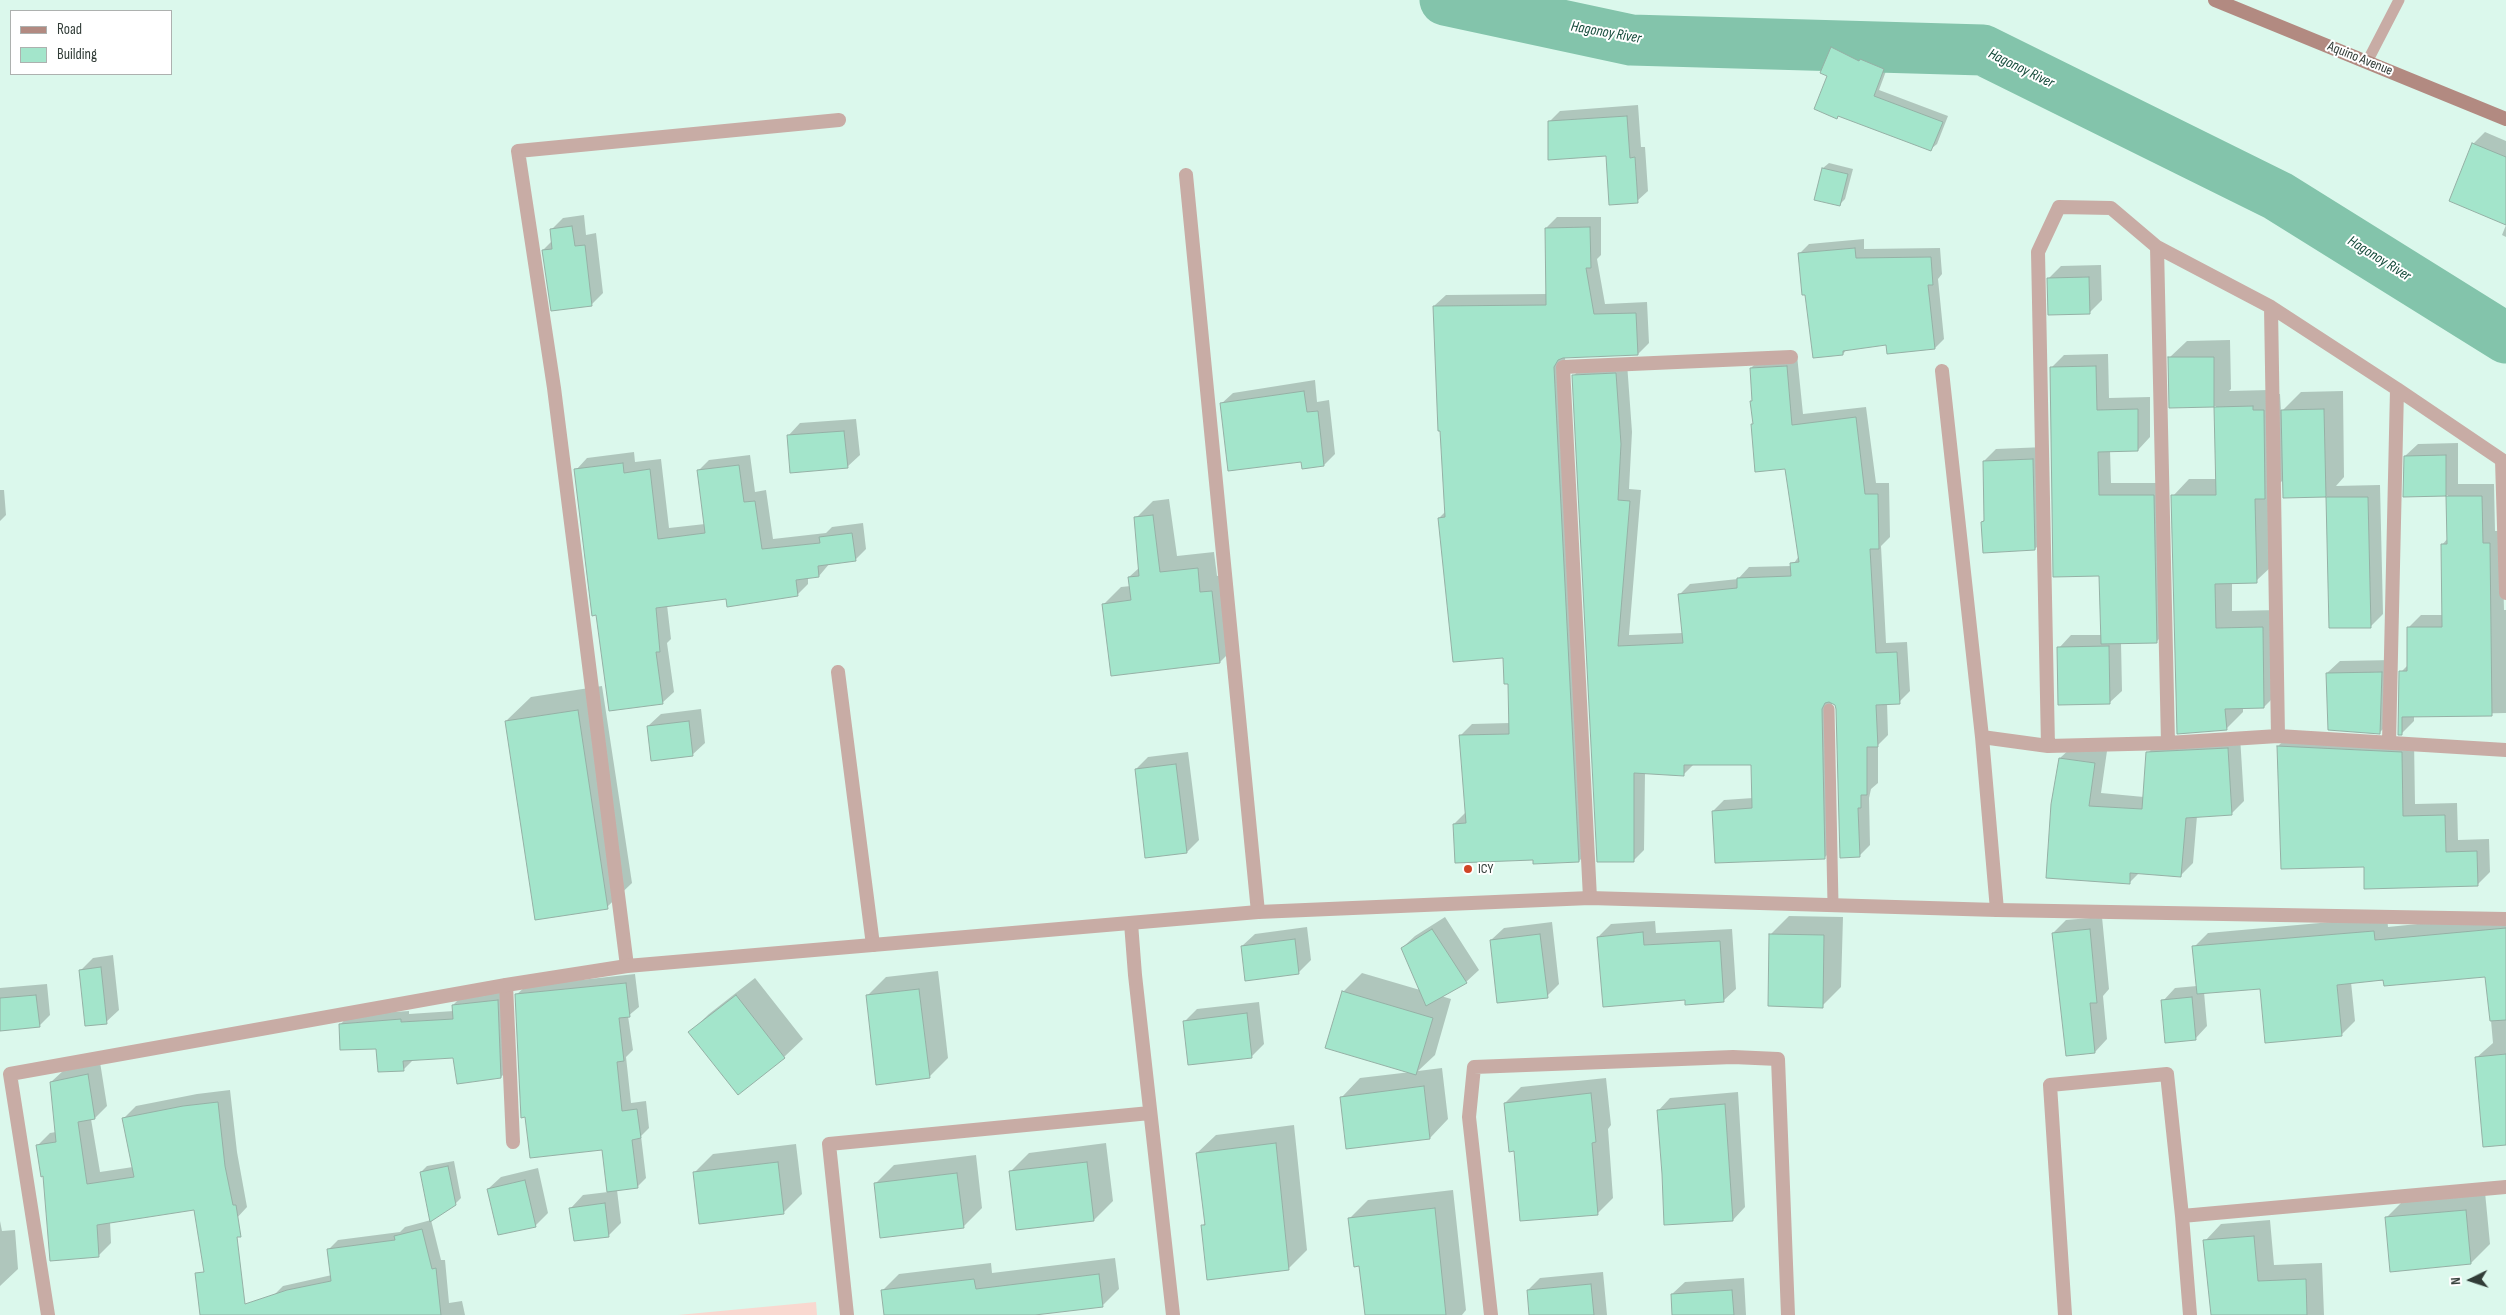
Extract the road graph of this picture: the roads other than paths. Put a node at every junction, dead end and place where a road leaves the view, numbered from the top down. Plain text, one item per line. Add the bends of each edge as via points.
1 (2214, 0) edge
2 (2399, 0) edge
3 (2368, 62) junction
4 (2506, 119) edge
5 (839, 120) dead end
6 (1186, 175) dead end
7 (2157, 246) junction
8 (2271, 307) junction
9 (1791, 357) dead end
10 (1942, 371) dead end
11 (2398, 389) junction
12 (2506, 594) edge
13 (838, 672) dead end
14 (1829, 709) dead end
15 (2278, 736) junction
16 (1982, 737) junction
17 (2168, 743) junction
18 (2388, 743) junction
19 (2048, 746) junction
20 (2506, 750) edge
21 (1590, 898) junction
22 (1833, 904) junction
23 (1997, 910) junction
24 (1258, 912) junction
25 (2506, 918) edge
26 (1131, 923) junction
27 (873, 945) junction
28 (627, 966) junction
29 (506, 985) junction
30 (5, 1074) edge
31 (1150, 1114) junction
32 (513, 1142) dead end
33 (2506, 1187) edge
34 (2182, 1216) junction
35 (48, 1315) edge
36 (847, 1315) edge
37 (1172, 1315) edge
38 (1491, 1315) edge
39 (1788, 1315) edge
40 (2065, 1315) edge
41 (2190, 1315) edge

1 - 3 main road, Aquino Avenue
2 - 3 lane
3 - 4 main road, Aquino Avenue
5 - 28 street via 518,151 554,388
6 - 24 street
7 - 8 street
7 - 17 street
7 - 19 street via 2111,208 2059,207 2038,252
8 - 11 street
8 - 15 street
9 - 21 street via 1563,368
10 - 16 street
11 - 12 street via 2502,460
11 - 18 street
13 - 27 street
14 - 22 lane
15 - 17 street
15 - 18 street
16 - 19 street
16 - 23 street
17 - 19 street
18 - 20 street
21 - 22 street
21 - 24 street
22 - 23 street
23 - 25 street
24 - 26 street
26 - 27 street
26 - 31 street
27 - 28 street
28 - 29 street
29 - 30 street
29 - 32 street
30 - 35 street
31 - 36 street via 829,1144
31 - 37 street
33 - 34 street
34 - 40 street via 2167,1074 2050,1086
34 - 41 street
38 - 39 street via 1470,1117 1474,1067 1733,1056 1778,1059

